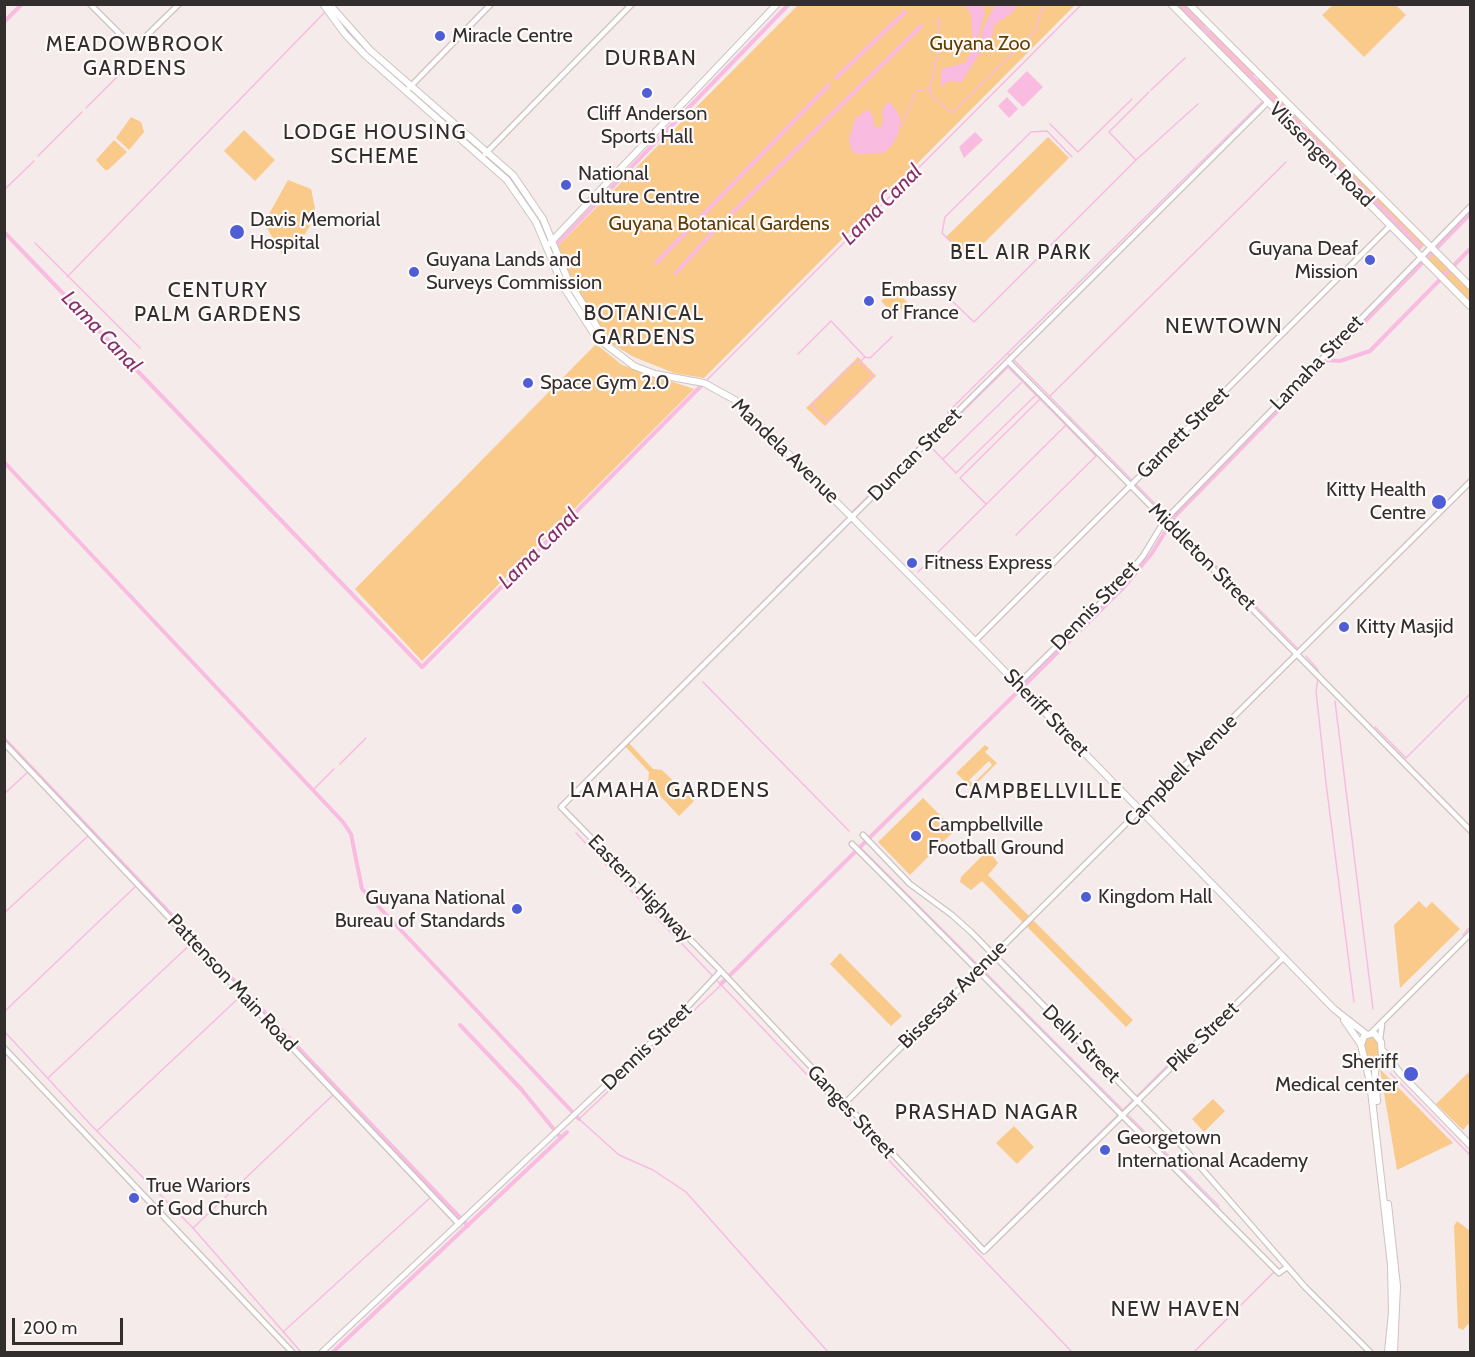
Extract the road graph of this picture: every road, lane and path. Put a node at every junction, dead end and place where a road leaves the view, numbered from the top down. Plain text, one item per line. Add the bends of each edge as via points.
1 (90, 4) edge
2 (179, 4) edge
3 (491, 4) edge
4 (632, 4) edge
5 (777, 4) edge
6 (1171, 4) edge
7 (1189, 4) edge
8 (328, 7) edge
9 (409, 88) junction
10 (1268, 102) junction
11 (484, 155) junction
12 (1470, 207) edge
13 (1390, 226) junction
14 (549, 244) junction
15 (1434, 249) junction
16 (1421, 256) junction
17 (1470, 286) edge
18 (1470, 306) edge
19 (1008, 361) junction
20 (1470, 482) edge
21 (1131, 485) junction
22 (851, 515) junction
23 (1168, 522) junction
24 (975, 641) junction
25 (1298, 654) junction
26 (1018, 684) junction
27 (4, 743) edge
28 (561, 807) joint
29 (1141, 811) junction
30 (1470, 830) edge
31 (863, 835) dead end
32 (852, 844) dead end
33 (1062, 887) joint
34 (1470, 934) edge
35 (994, 955) junction
36 (1284, 957) junction
37 (980, 969) junction
38 (718, 975) junction
39 (1339, 1012) junction
40 (1383, 1021) junction
41 (1369, 1034) junction
42 (1380, 1039) junction
43 (1360, 1043) junction
44 (4, 1048) edge
45 (1382, 1050) junction
46 (1366, 1063) junction
47 (1378, 1063) junction
48 (1393, 1065) junction
49 (1373, 1082) junction
50 (1137, 1101) junction
51 (844, 1104) junction
52 (1123, 1114) junction
53 (1470, 1145) edge
54 (459, 1224) junction
55 (984, 1251) joint
56 (1287, 1267) junction
57 (292, 1353) edge
58 (322, 1353) edge
59 (1370, 1353) edge
60 (1388, 1353) edge
61 (1394, 1353) edge

1 - 2 street via 134,48
3 - 9 street
4 - 11 street
5 - 14 main road
6 - 10 main road, Vlissengen Road
7 - 15 main road
8 - 9 main road, Mandela Avenue via 365,55
9 - 11 main road, Mandela Avenue
10 - 13 main road, Vlissengen Road
10 - 19 street, Duncan Street
11 - 14 main road, Mandela Avenue via 513,176 527,193 543,219
12 - 15 street, Lamaha Street
13 - 16 main road, Vlissengen Road
13 - 21 street, Garnett Street
14 - 22 main road, Mandela Avenue via 578,300 615,353 634,366 711,386 735,400
15 - 16 street, Lamaha Street
15 - 17 main road
16 - 18 main road, Vlissengen Road
16 - 23 street, Lamaha Street via 1171,514
19 - 21 street, Middleton Street
19 - 22 street, Duncan Street
20 - 25 street, Campbell Avenue
21 - 23 street, Middleton Street
21 - 24 street, Garnett Street
22 - 24 main road, Sheriff Street
22 - 28 street, Duncan Street
23 - 25 street, Middleton Street
23 - 26 street, Dennis Street via 1120,584
24 - 26 main road, Sheriff Street
25 - 29 street, Campbell Avenue
25 - 30 street, Middleton Street
26 - 29 main road, Sheriff Street
27 - 54 street, Pattenson Main Road
28 - 38 street, Eastern Highway
29 - 33 street, Campbell Avenue
29 - 36 main road, Sheriff Street
31 - 35 street, Delhi Street via 910,884 952,915
32 - 37 street, Delhi Street
33 - 35 street, Bissessar Avenue
34 - 40 street
35 - 37 street, Bissessar Avenue
35 - 50 street, Delhi Street
36 - 39 main road, Sheriff Street
36 - 50 street, Pike Street
37 - 51 street, Bissessar Avenue
37 - 52 street, Delhi Street
38 - 51 street, Ganges Street
38 - 54 street, Dennis Street
39 - 41 main road, Sheriff Street
39 - 43 main road, Sheriff Street
40 - 41 street
40 - 42 street
41 - 42 main road
41 - 43 main road
42 - 45 main road
43 - 46 main road
44 - 57 street
45 - 47 main road
45 - 48 main road
46 - 47 main road
46 - 49 main road
47 - 48 main road
47 - 49 main road
48 - 53 main road
49 - 60 main road via 1391,1265
49 - 61 main road via 1397,1286
50 - 52 street, Pike Street
50 - 56 street, Delhi Street
51 - 55 street, Ganges Street
52 - 55 street, Pike Street
52 - 56 street, Delhi Street via 1277,1271
54 - 58 street
56 - 59 street, Delhi Street

